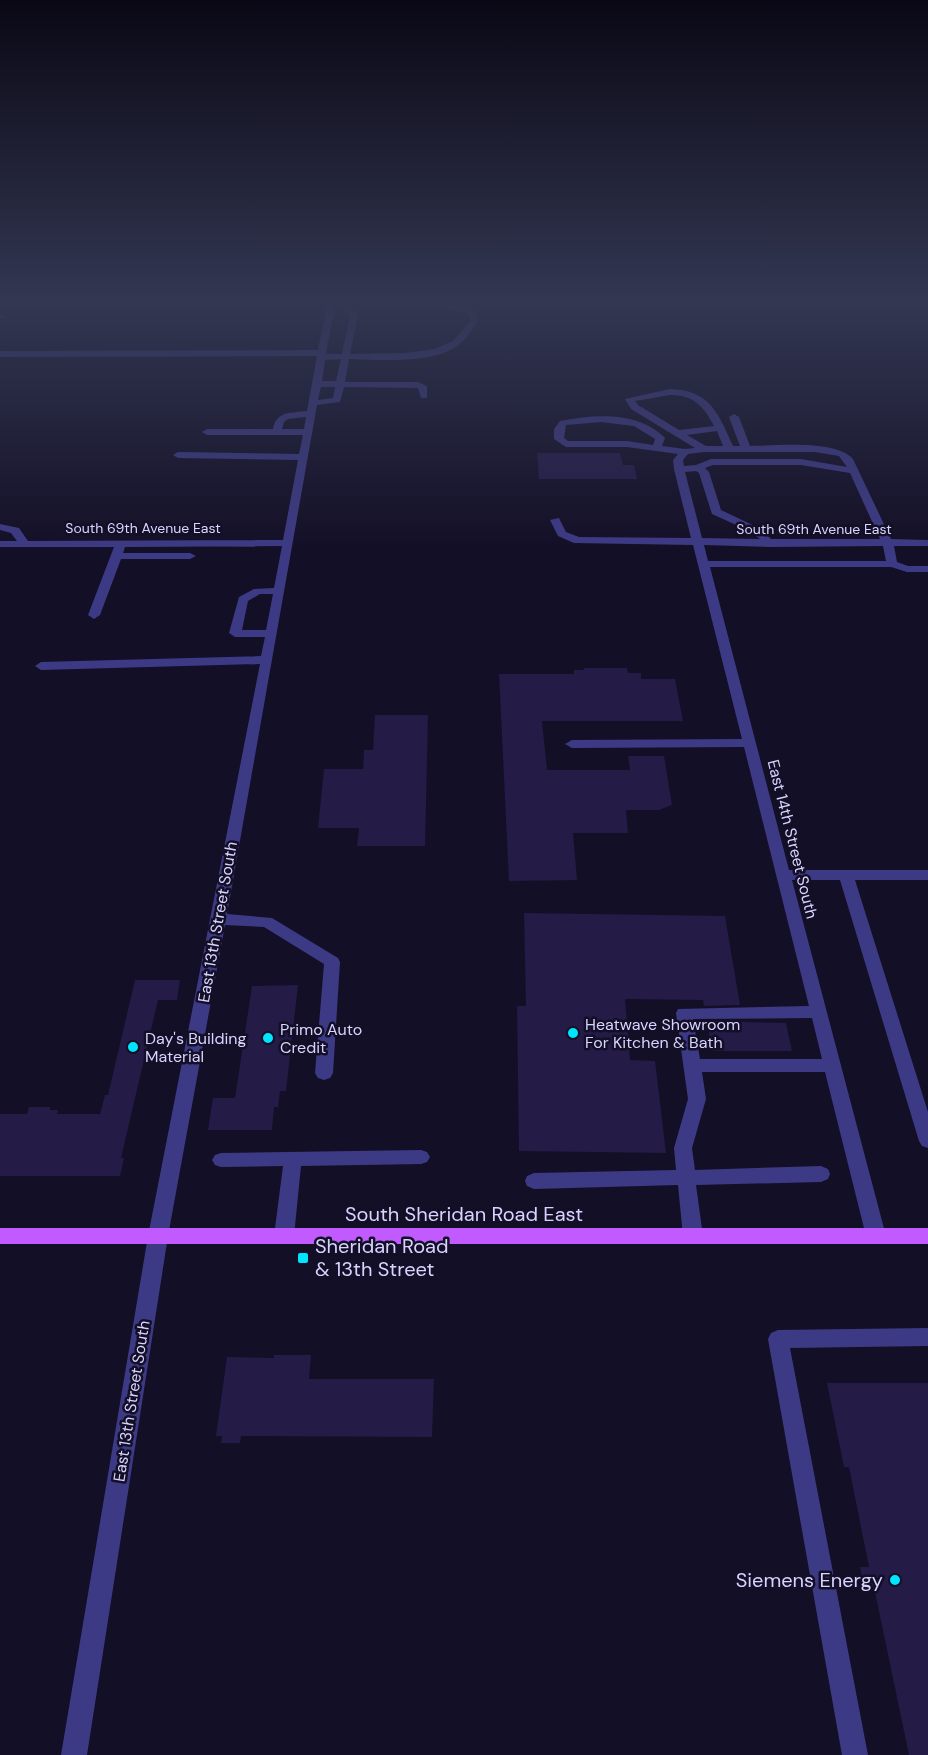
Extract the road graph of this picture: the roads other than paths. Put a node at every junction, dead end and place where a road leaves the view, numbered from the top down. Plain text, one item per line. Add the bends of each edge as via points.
1 (317, 386) edge
2 (340, 386) edge
3 (422, 386) edge
4 (424, 396) dead end
5 (312, 409) junction
6 (734, 417) dead end
7 (720, 428) junction
8 (207, 432) dead end
9 (277, 432) junction
10 (308, 432) junction
11 (677, 433) junction
12 (657, 447) junction
13 (704, 449) junction
14 (729, 449) junction
15 (746, 449) junction
16 (685, 452) junction
17 (178, 455) dead end
18 (303, 457) junction
19 (698, 468) junction
20 (679, 469) junction
21 (853, 471) junction
22 (704, 514) junction
23 (555, 520) dead end
24 (0, 527) edge
25 (287, 543) junction
26 (700, 543) junction
27 (928, 543) edge
28 (0, 544) edge
29 (24, 544) junction
30 (121, 544) junction
31 (770, 544) junction
32 (888, 544) junction
33 (117, 556) junction
34 (190, 556) dead end
35 (920, 562) edge
36 (704, 564) junction
37 (891, 564) junction
38 (279, 591) junction
39 (94, 615) dead end
40 (272, 634) junction
41 (267, 660) junction
42 (41, 666) dead end
43 (751, 743) junction
44 (572, 744) dead end
45 (846, 874) junction
46 (784, 875) junction
47 (928, 875) edge
48 (218, 919) junction
49 (818, 1012) junction
50 (833, 1065) junction
51 (692, 1066) junction
52 (324, 1073) dead end
53 (928, 1141) edge
54 (421, 1157) dead end
55 (293, 1158) junction
56 (221, 1160) dead end
57 (821, 1174) dead end
58 (687, 1179) junction
59 (534, 1181) dead end
60 (0, 1236) edge
61 (158, 1236) junction
62 (284, 1236) junction
63 (693, 1236) junction
64 (876, 1236) junction
65 (928, 1236) edge
66 (928, 1337) edge
67 (74, 1755) edge
68 (855, 1755) edge

1 - 5 street, East 13th Street South
2 - 5 street via 338,400
3 - 4 street
5 - 9 street via 285,416 279,421
5 - 10 street, East 13th Street South
6 - 15 street
7 - 11 street
7 - 11 street via 705,401 693,394 651,394 630,399 634,407
7 - 14 street
8 - 9 street
9 - 10 street
10 - 18 street, East 13th Street South
11 - 13 street
12 - 12 street via 566,444 559,439 559,429 563,423 589,419 629,419 660,438
12 - 16 street
13 - 14 street
13 - 16 street
14 - 15 street
15 - 21 street via 815,449 842,454
16 - 20 street via 678,460
17 - 18 street
18 - 25 street, East 13th Street South
19 - 20 street
19 - 21 street via 711,462 801,462
19 - 22 street via 704,472
20 - 22 street, East 14th Street South
21 - 32 street
22 - 26 street, East 14th Street South
22 - 31 street via 748,525
23 - 26 street, South 69th Avenue East via 559,534 566,538
24 - 29 street via 12,528
25 - 30 street, South 69th Avenue East
25 - 38 street, East 13th Street South
26 - 31 street, South 69th Avenue East
26 - 36 street, East 14th Street South
27 - 35 street, South 69th Avenue East
28 - 29 street, South 69th Avenue East
29 - 30 street, South 69th Avenue East
30 - 33 street
31 - 32 street, South 69th Avenue East
32 - 35 street, South 69th Avenue East
32 - 37 street
33 - 34 street
33 - 39 street
35 - 37 street via 907,569
36 - 37 street
36 - 43 street, East 14th Street South
38 - 40 street, East 13th Street South
38 - 40 street via 258,591 243,599 235,633
40 - 41 street, East 13th Street South
41 - 42 street
41 - 48 street, East 13th Street South
43 - 44 street
43 - 46 street, East 14th Street South
45 - 46 street
45 - 47 street
45 - 53 street
46 - 49 street, East 14th Street South
48 - 52 street via 267,922 332,962
48 - 61 street, East 13th Street South
49 - 50 street, East 14th Street South
49 - 51 street via 684,1013
50 - 51 street
50 - 64 street, East 14th Street South
51 - 58 street via 697,1099 683,1148
54 - 55 street
55 - 56 street
55 - 62 street
57 - 58 street via 712,1175
58 - 59 street
58 - 63 street
60 - 61 main road, South Sheridan Road East
61 - 62 main road, South Sheridan Road East
61 - 67 street, East 13th Street South
62 - 63 main road, South Sheridan Road East
63 - 64 main road, South Sheridan Road East
64 - 65 main road, South Sheridan Road East
66 - 68 street via 778,1339

